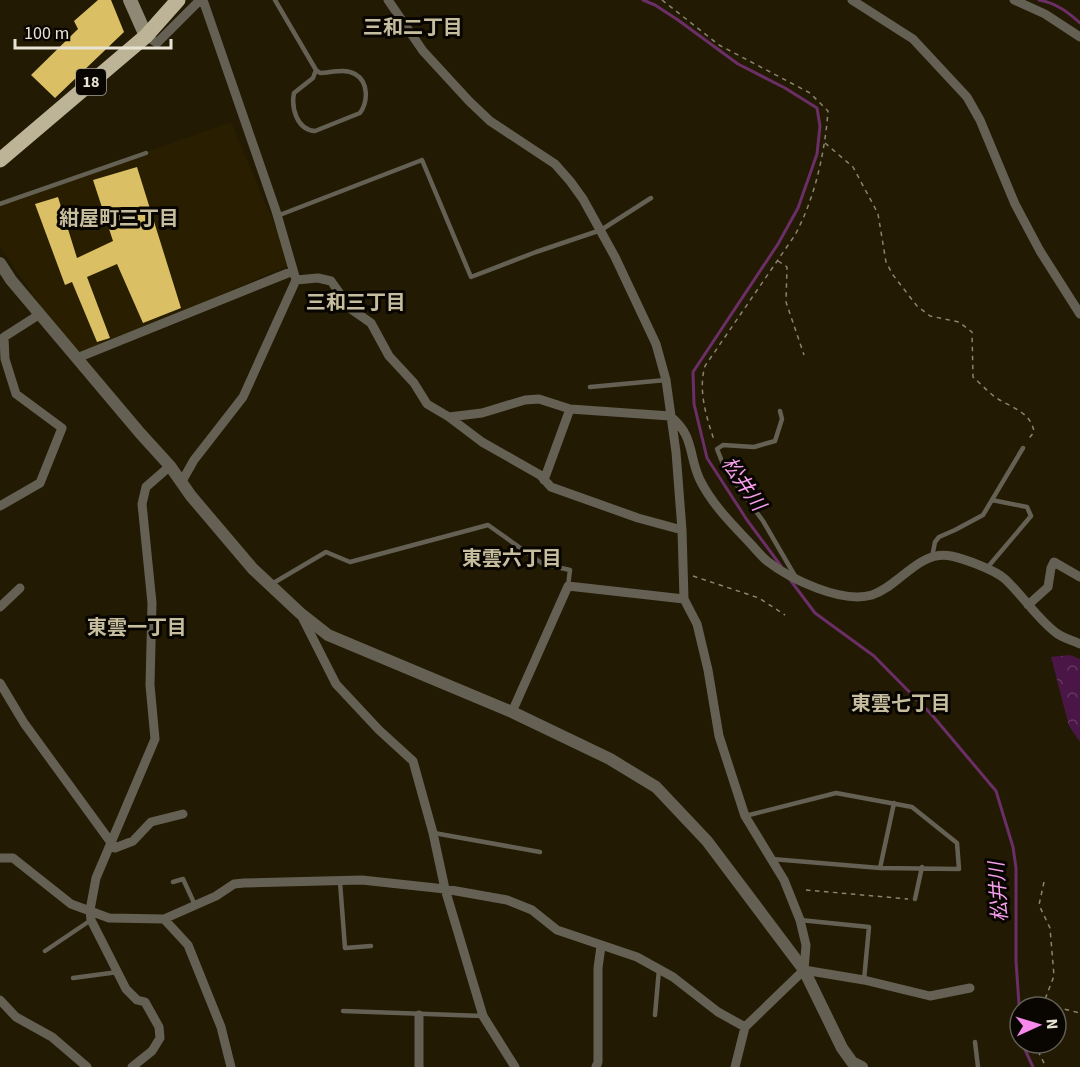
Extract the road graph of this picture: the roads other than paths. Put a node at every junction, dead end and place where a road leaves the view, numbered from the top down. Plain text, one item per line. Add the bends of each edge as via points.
1 (130, 0) edge
2 (178, 0) edge
3 (201, 0) edge
4 (275, 0) edge
5 (388, 0) edge
6 (852, 0) edge
7 (1014, 0) edge
8 (146, 36) junction
9 (1080, 37) edge
10 (316, 70) junction
11 (146, 153) dead end
12 (0, 160) edge
13 (651, 198) dead end
14 (0, 204) edge
15 (277, 216) junction
16 (601, 231) junction
17 (0, 263) edge
18 (295, 275) junction
19 (40, 314) junction
20 (1080, 314) edge
21 (77, 358) junction
22 (666, 380) junction
23 (590, 387) dead end
24 (570, 409) junction
25 (780, 411) dead end
26 (670, 416) junction
27 (449, 417) junction
28 (1023, 448) road end
29 (170, 466) junction
30 (544, 480) junction
31 (181, 483) junction
32 (992, 500) junction
33 (0, 506) edge
34 (682, 530) junction
35 (932, 556) junction
36 (987, 569) junction
37 (1080, 577) edge
38 (796, 578) junction
39 (269, 585) junction
40 (568, 586) junction
41 (20, 588) dead end
42 (684, 599) junction
43 (1028, 605) junction
44 (0, 608) edge
45 (300, 613) junction
46 (1080, 644) edge
47 (0, 683) edge
48 (512, 712) junction
49 (894, 804) junction
50 (183, 814) dead end
51 (745, 816) junction
52 (433, 833) junction
53 (111, 841) junction
54 (540, 852) dead end
55 (0, 858) edge
56 (770, 859) junction
57 (922, 867) junction
58 (880, 868) junction
59 (172, 882) dead end
60 (340, 882) junction
61 (445, 889) junction
62 (915, 899) road end
63 (195, 905) junction
64 (90, 910) junction
65 (164, 919) junction
66 (800, 920) junction
67 (91, 921) junction
68 (371, 946) dead end
69 (601, 946) junction
70 (45, 951) dead end
71 (659, 969) junction
72 (804, 970) junction
73 (118, 972) junction
74 (73, 978) dead end
75 (864, 980) junction
76 (970, 988) dead end
77 (0, 1000) edge
78 (343, 1011) dead end
79 (418, 1015) junction
80 (655, 1015) dead end
81 (483, 1016) junction
82 (745, 1027) junction
83 (975, 1042) dead end
84 (87, 1067) edge
85 (132, 1067) edge
86 (231, 1067) edge
87 (419, 1067) edge
88 (515, 1067) edge
89 (596, 1067) edge
90 (735, 1067) edge
91 (862, 1067) edge
92 (978, 1067) edge

1 - 8 main road
2 - 8 highway, 18
3 - 8 street via 157,43
3 - 15 street
4 - 10 lane
5 - 16 street via 423,51 469,101 490,121 555,164
6 - 20 street via 913,39 967,97 1015,204
7 - 9 street
8 - 12 highway, 18
10 - 10 lane via 355,74 366,92 360,113 315,131 302,126 292,100 294,93 314,78
11 - 14 lane
13 - 16 lane
15 - 16 lane via 422,160 471,277
15 - 18 street
16 - 22 street via 657,344
17 - 19 street
18 - 21 street
18 - 27 street via 331,281 351,309 370,323 389,356 427,404
18 - 31 street via 243,397
19 - 21 street
19 - 33 street via 4,337 5,359 16,394 62,429 40,483
21 - 29 street
22 - 23 lane
22 - 26 street
24 - 26 street
24 - 27 street via 540,399
24 - 30 street
25 - 38 lane via 782,419 775,441 754,447 723,445 717,449 725,469
26 - 34 street
26 - 38 street via 681,425 700,479 717,507 766,560
27 - 30 street
28 - 32 lane
29 - 31 street
29 - 53 street via 146,487 142,504 152,603 150,685 154,739
30 - 34 street via 551,487
31 - 39 street
32 - 35 lane via 983,515 939,537
32 - 36 lane via 1027,507 1031,516
34 - 42 street
35 - 36 street via 952,556
35 - 38 street via 874,594 855,598 835,595
36 - 43 street via 1004,578
37 - 43 street via 1054,562 1048,587
39 - 40 lane via 326,552 350,562 488,525 543,564 570,570
39 - 45 street
40 - 42 street
40 - 48 street
41 - 44 street
42 - 51 street via 697,624 719,736
43 - 46 street via 1057,634
45 - 48 street via 328,635
45 - 52 street via 336,684 413,761
47 - 53 street via 24,723
48 - 72 street via 610,759 656,787 707,841
49 - 51 lane via 836,793
49 - 57 lane via 912,807 957,843 959,869
49 - 58 lane
50 - 53 street via 151,822 134,840 115,848
51 - 56 street
52 - 54 lane
52 - 61 street
53 - 64 street via 96,878
55 - 64 street via 13,858 71,904
56 - 58 lane
56 - 66 street via 784,880
57 - 58 lane
57 - 62 lane
59 - 63 lane via 183,879
60 - 61 street via 362,880
60 - 63 street via 234,884
60 - 68 lane via 345,948
61 - 69 street via 507,900 532,910 557,930
61 - 81 street
63 - 65 street
64 - 65 street via 109,918
64 - 67 street
65 - 86 street via 188,945 221,1028
66 - 72 street via 806,945
66 - 75 lane via 869,927
67 - 70 lane
67 - 73 street
69 - 71 street via 620,950
69 - 89 street
71 - 80 lane
71 - 82 street
72 - 75 street
72 - 82 street
72 - 91 street via 842,1048 852,1062
73 - 74 lane
73 - 85 street via 130,995 145,1002 159,1027 160,1038 152,1051
75 - 76 street via 930,996
77 - 84 street via 16,1017 52,1037
78 - 79 lane
79 - 81 lane
79 - 87 street
81 - 88 street
82 - 90 street
83 - 92 lane

